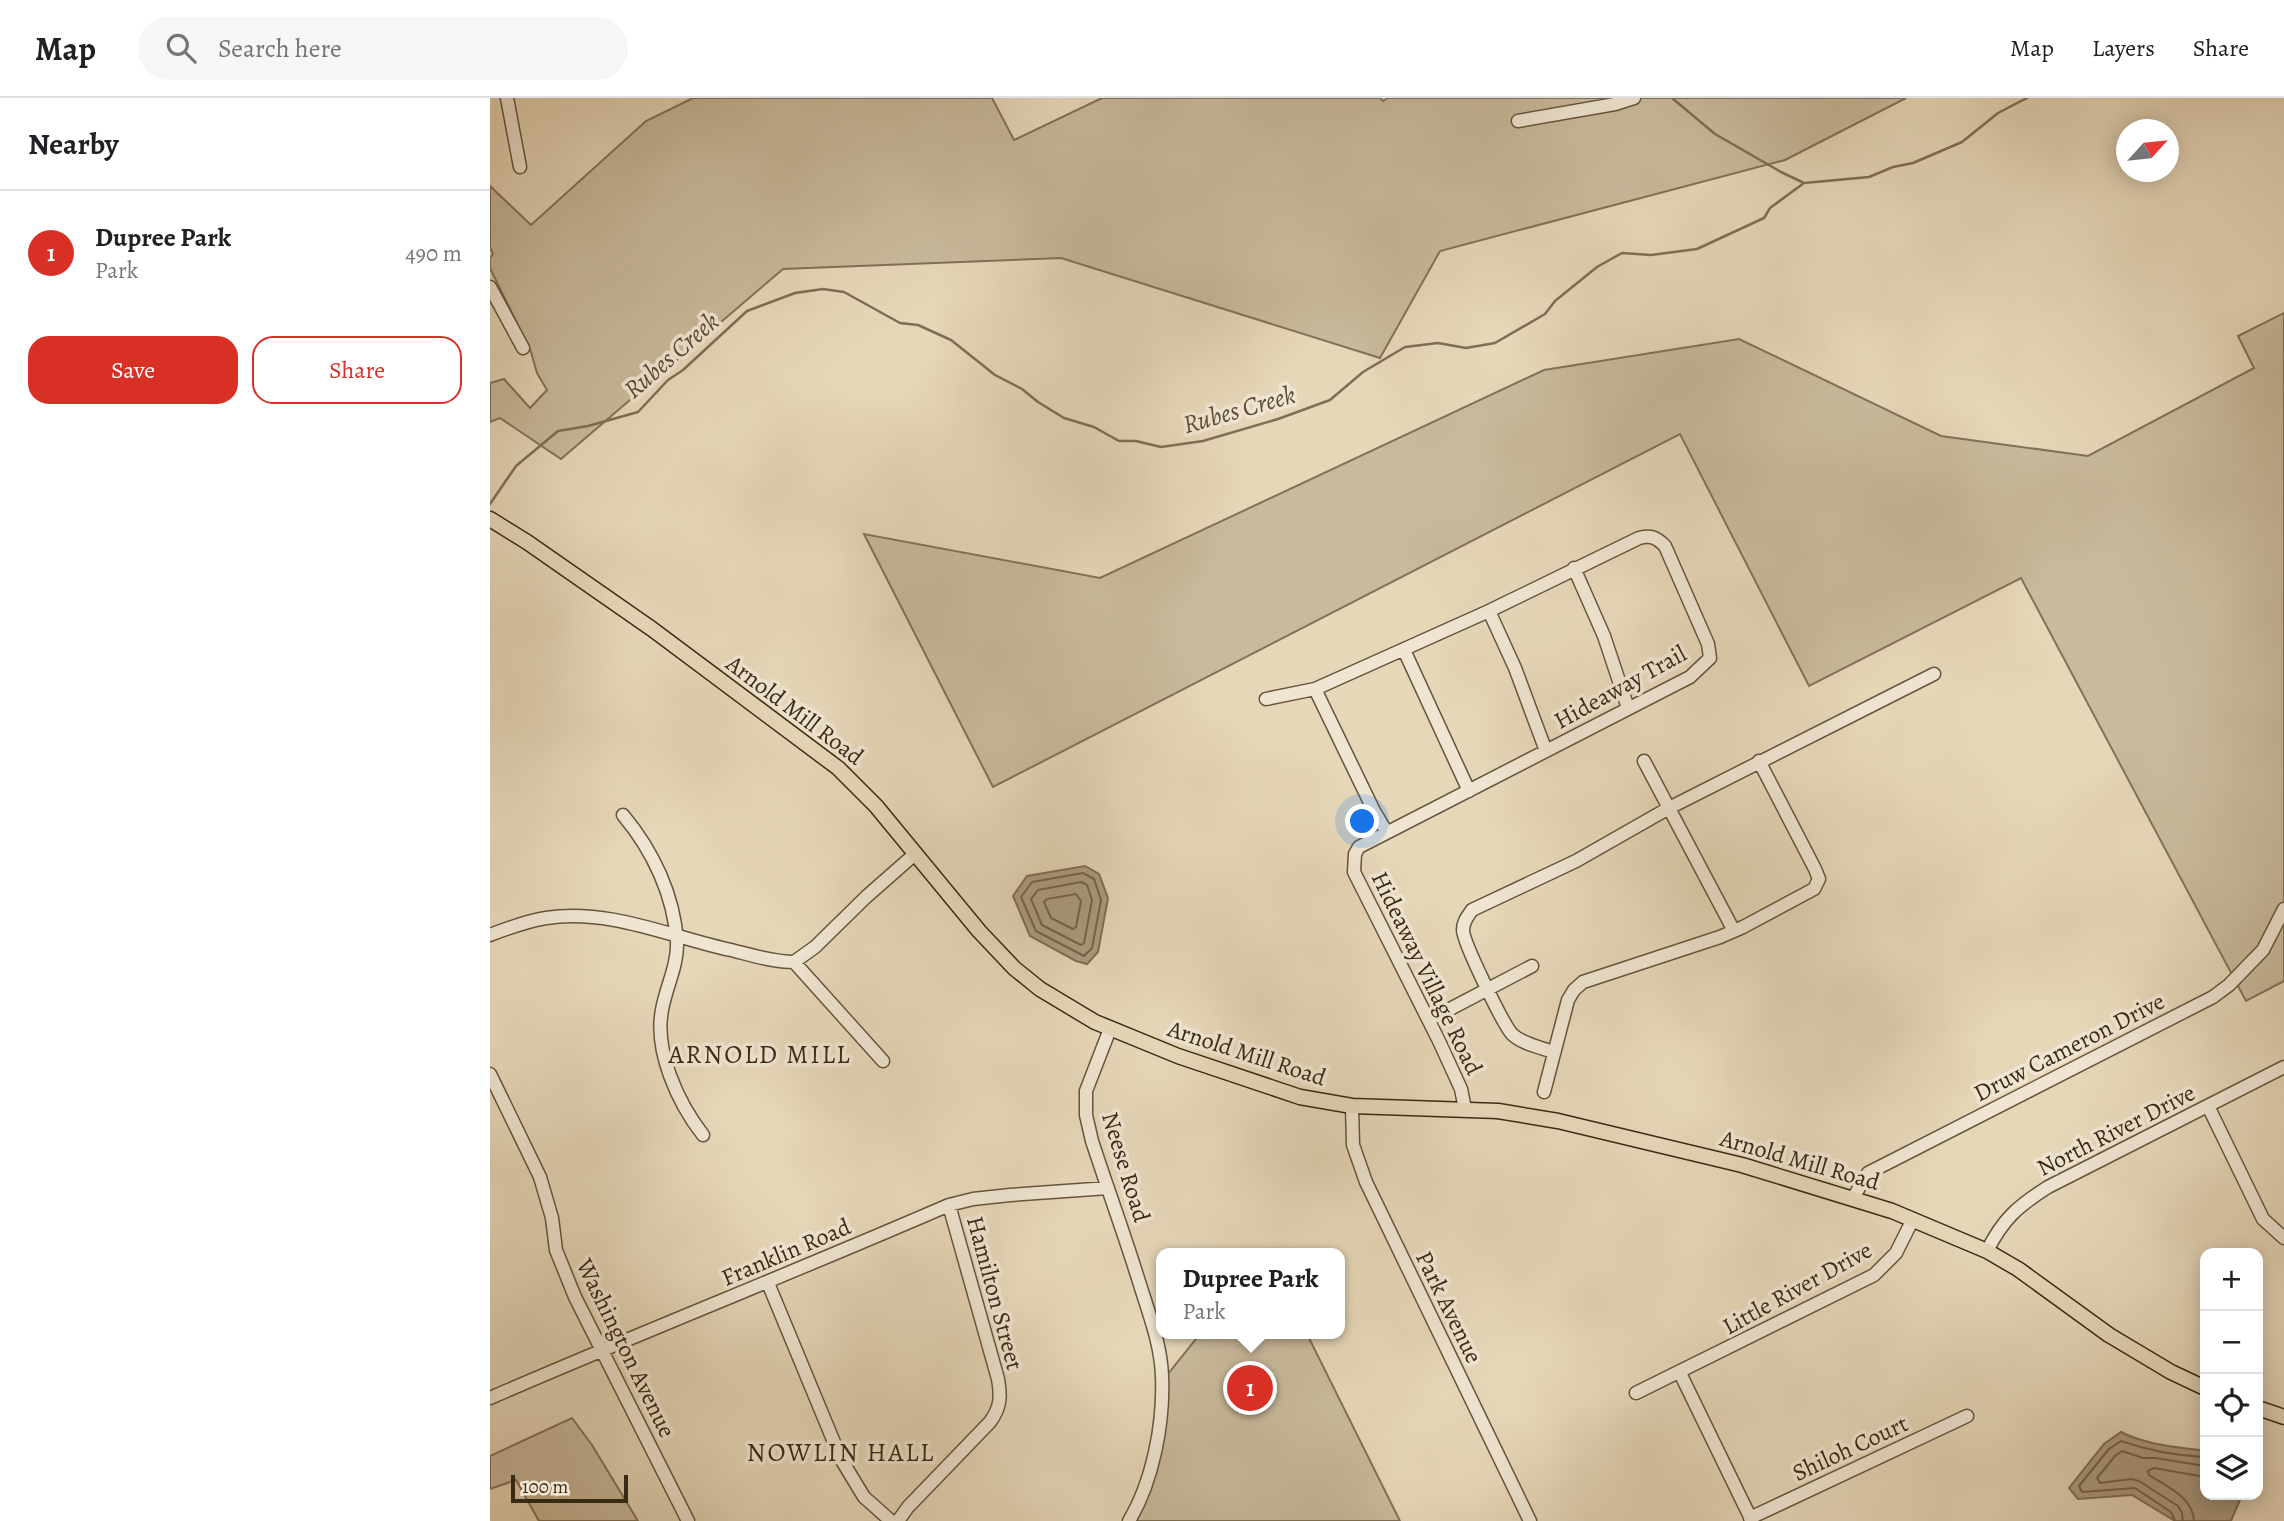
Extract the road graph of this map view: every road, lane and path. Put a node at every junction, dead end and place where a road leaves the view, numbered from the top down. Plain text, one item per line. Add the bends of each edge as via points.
1 (507, 98) edge
2 (1634, 98) edge
3 (1518, 121) dead end
4 (520, 167) dead end
5 (490, 287) edge
6 (523, 348) dead end
7 (490, 519) edge
8 (1574, 569) junction
9 (1489, 611) junction
10 (1404, 650) junction
11 (1934, 674) dead end
12 (1315, 689) junction
13 (1266, 699) dead end
14 (1628, 708) junction
15 (1546, 751) junction
16 (1644, 761) dead end
17 (1759, 761) junction
18 (1469, 791) junction
19 (1669, 808) junction
20 (623, 815) dead end
21 (1387, 831) junction
22 (916, 853) junction
23 (2284, 909) edge
24 (1734, 931) junction
25 (490, 935) edge
26 (676, 935) junction
27 (794, 962) junction
28 (1532, 966) dead end
29 (1489, 990) junction
30 (1429, 1020) junction
31 (1110, 1029) junction
32 (1553, 1052) junction
33 (883, 1060) dead end
34 (2284, 1068) edge
35 (490, 1074) edge
36 (1544, 1092) dead end
37 (1352, 1105) junction
38 (2208, 1106) junction
39 (1465, 1109) junction
40 (703, 1135) dead end
41 (1108, 1188) junction
42 (1853, 1198) junction
43 (949, 1205) junction
44 (1913, 1219) junction
45 (2284, 1238) edge
46 (1987, 1251) junction
47 (768, 1283) junction
48 (602, 1349) junction
49 (1681, 1373) junction
50 (2200, 1386) edge
51 (1636, 1393) dead end
52 (490, 1398) edge
53 (2263, 1410) edge
54 (1967, 1416) dead end
55 (2284, 1417) edge
56 (1751, 1519) edge
57 (688, 1521) edge
58 (891, 1521) edge
59 (898, 1521) edge
60 (1129, 1521) edge
61 (1530, 1521) edge

1 - 4 street
2 - 3 street
5 - 6 street
7 - 22 main road, Arnold Mill Road via 808,744 854,783
8 - 9 street, Hideaway Trail
8 - 14 street via 1604,636
8 - 14 street, Hideaway Trail via 1639,538 1658,538 1707,644 1710,658 1690,677
9 - 10 street, Hideaway Trail
9 - 15 street
10 - 12 street, Hideaway Trail
10 - 18 street
11 - 17 street
12 - 13 street, Hideaway Trail
12 - 21 street
14 - 15 street, Hideaway Trail
15 - 18 street, Hideaway Trail
16 - 19 street
17 - 19 street
17 - 24 street via 1819,879 1814,889
18 - 21 street, Hideaway Trail
19 - 24 street
19 - 29 street via 1576,862 1472,910 1463,932
20 - 26 street via 666,886
21 - 30 street, Hideaway Village Road via 1359,847 1354,872
22 - 27 street
22 - 31 main road, Arnold Mill Road via 1014,968 1062,1003
23 - 42 street, Druw Cameron Drive via 2263,950 2213,997 1868,1173
24 - 32 street via 1584,982 1568,1000
25 - 26 street via 524,923 569,916 613,920
26 - 27 street
26 - 40 street via 660,1031 675,1086
27 - 33 street
28 - 29 street
29 - 30 street
29 - 32 street via 1512,1034
30 - 39 street, Hideaway Village Road via 1461,1089
31 - 37 main road, Arnold Mill Road via 1264,1087
31 - 41 street, Neese Road via 1086,1091 1088,1125
32 - 36 street
34 - 38 street, North River Drive
35 - 48 street, Washington Avenue via 540,1177 560,1262
37 - 39 main road, Arnold Mill Road
37 - 61 street, Park Avenue via 1353,1144 1366,1182
38 - 45 street via 2258,1211
38 - 46 street, North River Drive via 2028,1200 2006,1219
39 - 42 main road, Arnold Mill Road via 1567,1123 1742,1165
41 - 43 street, Franklin Road
41 - 60 street, Neese Road via 1148,1311 1162,1377 1152,1460
42 - 44 main road, Arnold Mill Road
43 - 47 street, Franklin Road
43 - 59 street, Hamilton Street via 1001,1394 990,1422
44 - 46 main road, Arnold Mill Road
44 - 49 street, Little River Drive via 1896,1253 1874,1275
46 - 50 main road, Arnold Mill Road via 2109,1335
47 - 48 street, Franklin Road
47 - 58 street via 841,1459 864,1497
48 - 52 street, Franklin Road
48 - 57 street, Washington Avenue
49 - 51 street, Little River Drive
49 - 56 street
53 - 55 main road
54 - 56 street, Shiloh Court

